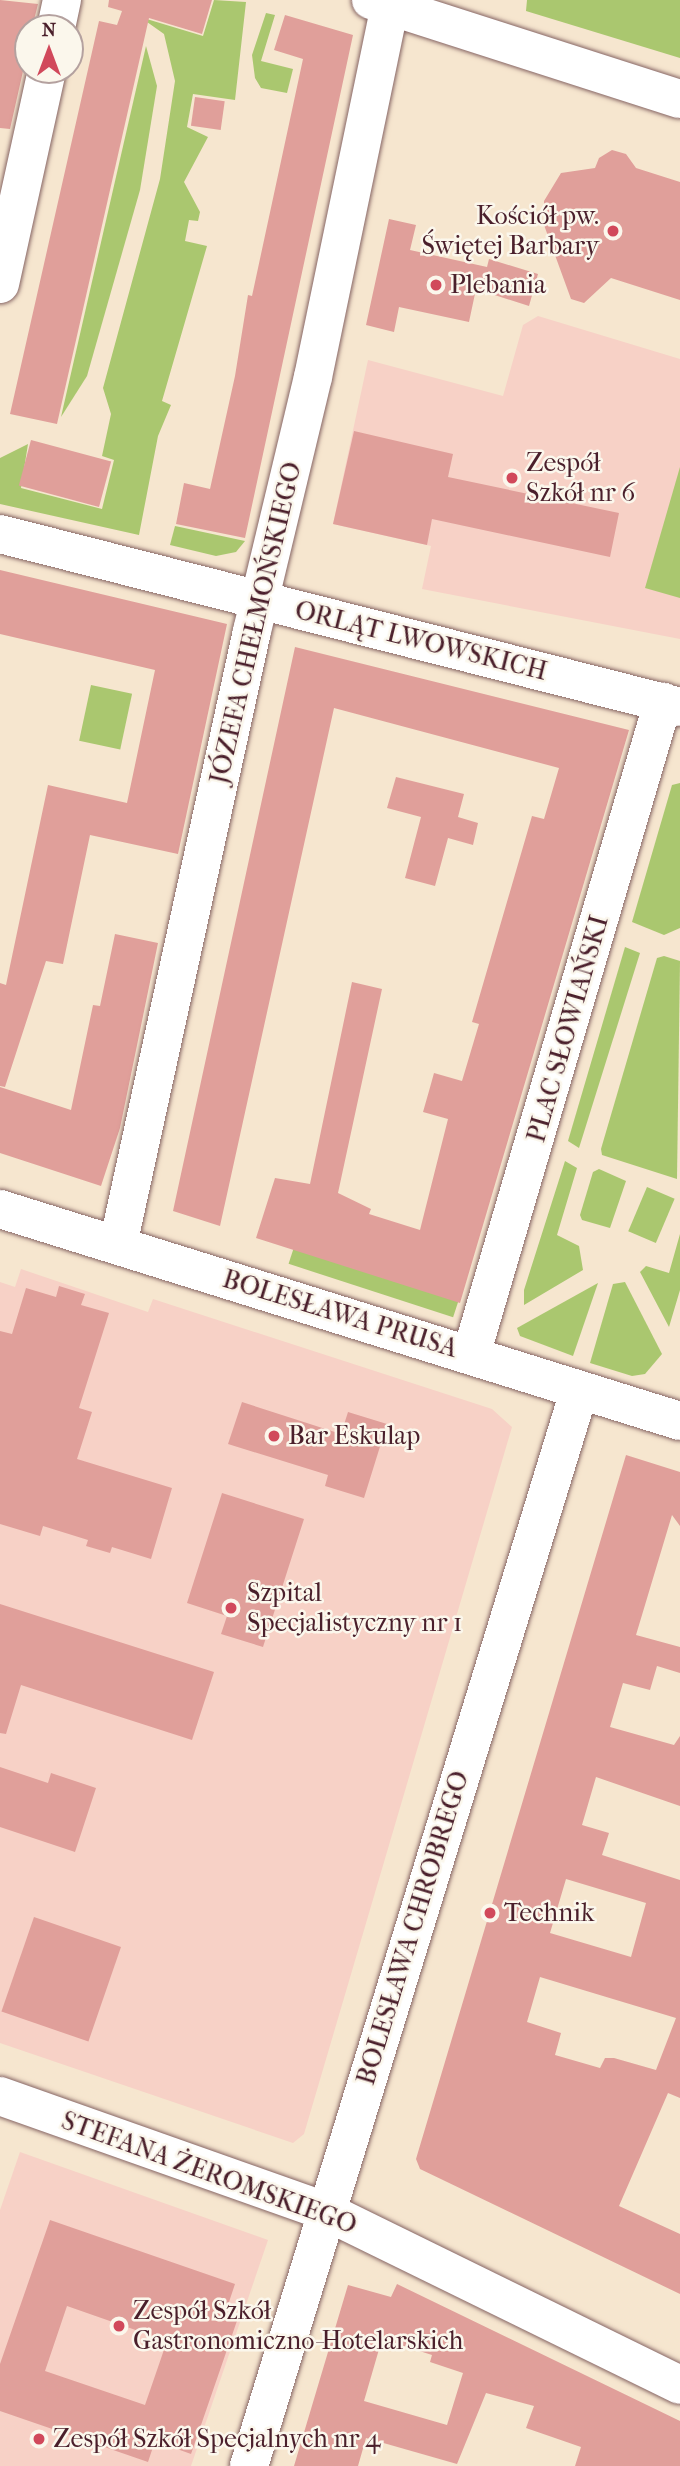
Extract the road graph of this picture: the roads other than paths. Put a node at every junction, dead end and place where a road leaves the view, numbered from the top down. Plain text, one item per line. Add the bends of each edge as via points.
1 (384, 2) edge
2 (44, 84) edge
3 (680, 99) edge
4 (0, 284) edge
5 (0, 534) edge
6 (259, 601) junction
7 (672, 704) edge
8 (0, 1209) edge
9 (118, 1245) junction
10 (471, 1355) junction
11 (579, 1391) junction
12 (680, 1420) edge
13 (0, 2096) edge
14 (326, 2211) junction
15 (680, 2385) edge
16 (249, 2466) edge

1 - 3 street
1 - 6 street, JÓZEFA CHEŁMOŃSKIEGO via 316,364
2 - 4 street
5 - 6 street, ORLĄT LWOWSKICH
6 - 7 street, ORLĄT LWOWSKICH
6 - 9 street, JÓZEFA CHEŁMOŃSKIEGO
7 - 10 street, PLAC SŁOWIAŃSKI
8 - 9 street, BOLESŁAWA PRUSA
9 - 10 street, BOLESŁAWA PRUSA
10 - 11 street, BOLESŁAWA PRUSA
11 - 12 street, BOLESŁAWA PRUSA
11 - 14 street, BOLESŁAWA CHROBREGO
13 - 14 street, STEFANA ŻEROMSKIEGO
14 - 15 street, STEFANA ŻEROMSKIEGO
14 - 16 street, BOLESŁAWA CHROBREGO

